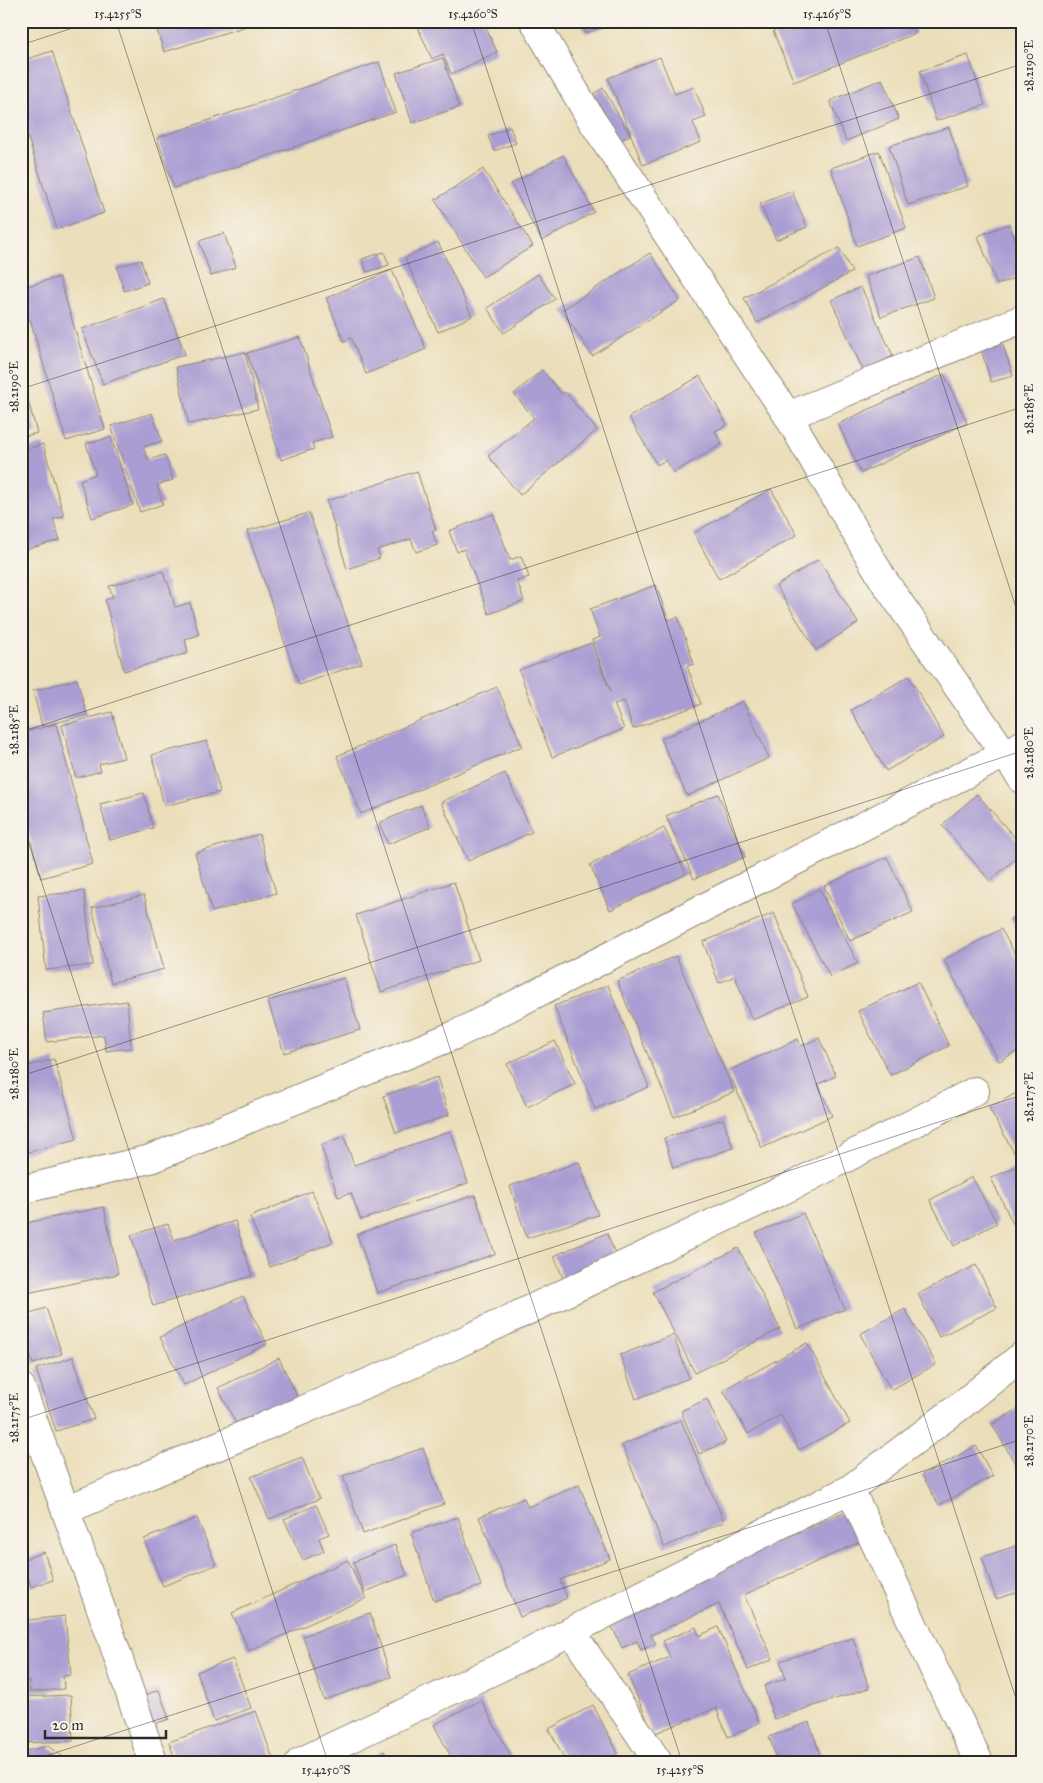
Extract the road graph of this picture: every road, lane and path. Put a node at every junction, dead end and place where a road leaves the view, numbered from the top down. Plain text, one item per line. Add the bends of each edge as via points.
1 (534, 21) edge
2 (1022, 319) edge
3 (788, 416) junction
4 (1013, 750) edge
5 (1022, 779) edge
6 (975, 1092) dead end
7 (21, 1190) edge
8 (1022, 1356) edge
9 (21, 1387) edge
10 (850, 1489) junction
11 (66, 1510) junction
12 (572, 1631) junction
13 (304, 1761) edge
14 (152, 1762) edge
15 (658, 1762) edge
16 (980, 1762) edge

1 - 3 street via 590,119
2 - 3 street
3 - 4 street via 884,581
4 - 5 street
4 - 7 street via 455,1035 150,1159
6 - 11 street via 796,1184 429,1358
8 - 10 street
9 - 11 street
10 - 12 street
10 - 16 street
11 - 14 street
12 - 13 street
12 - 15 street

